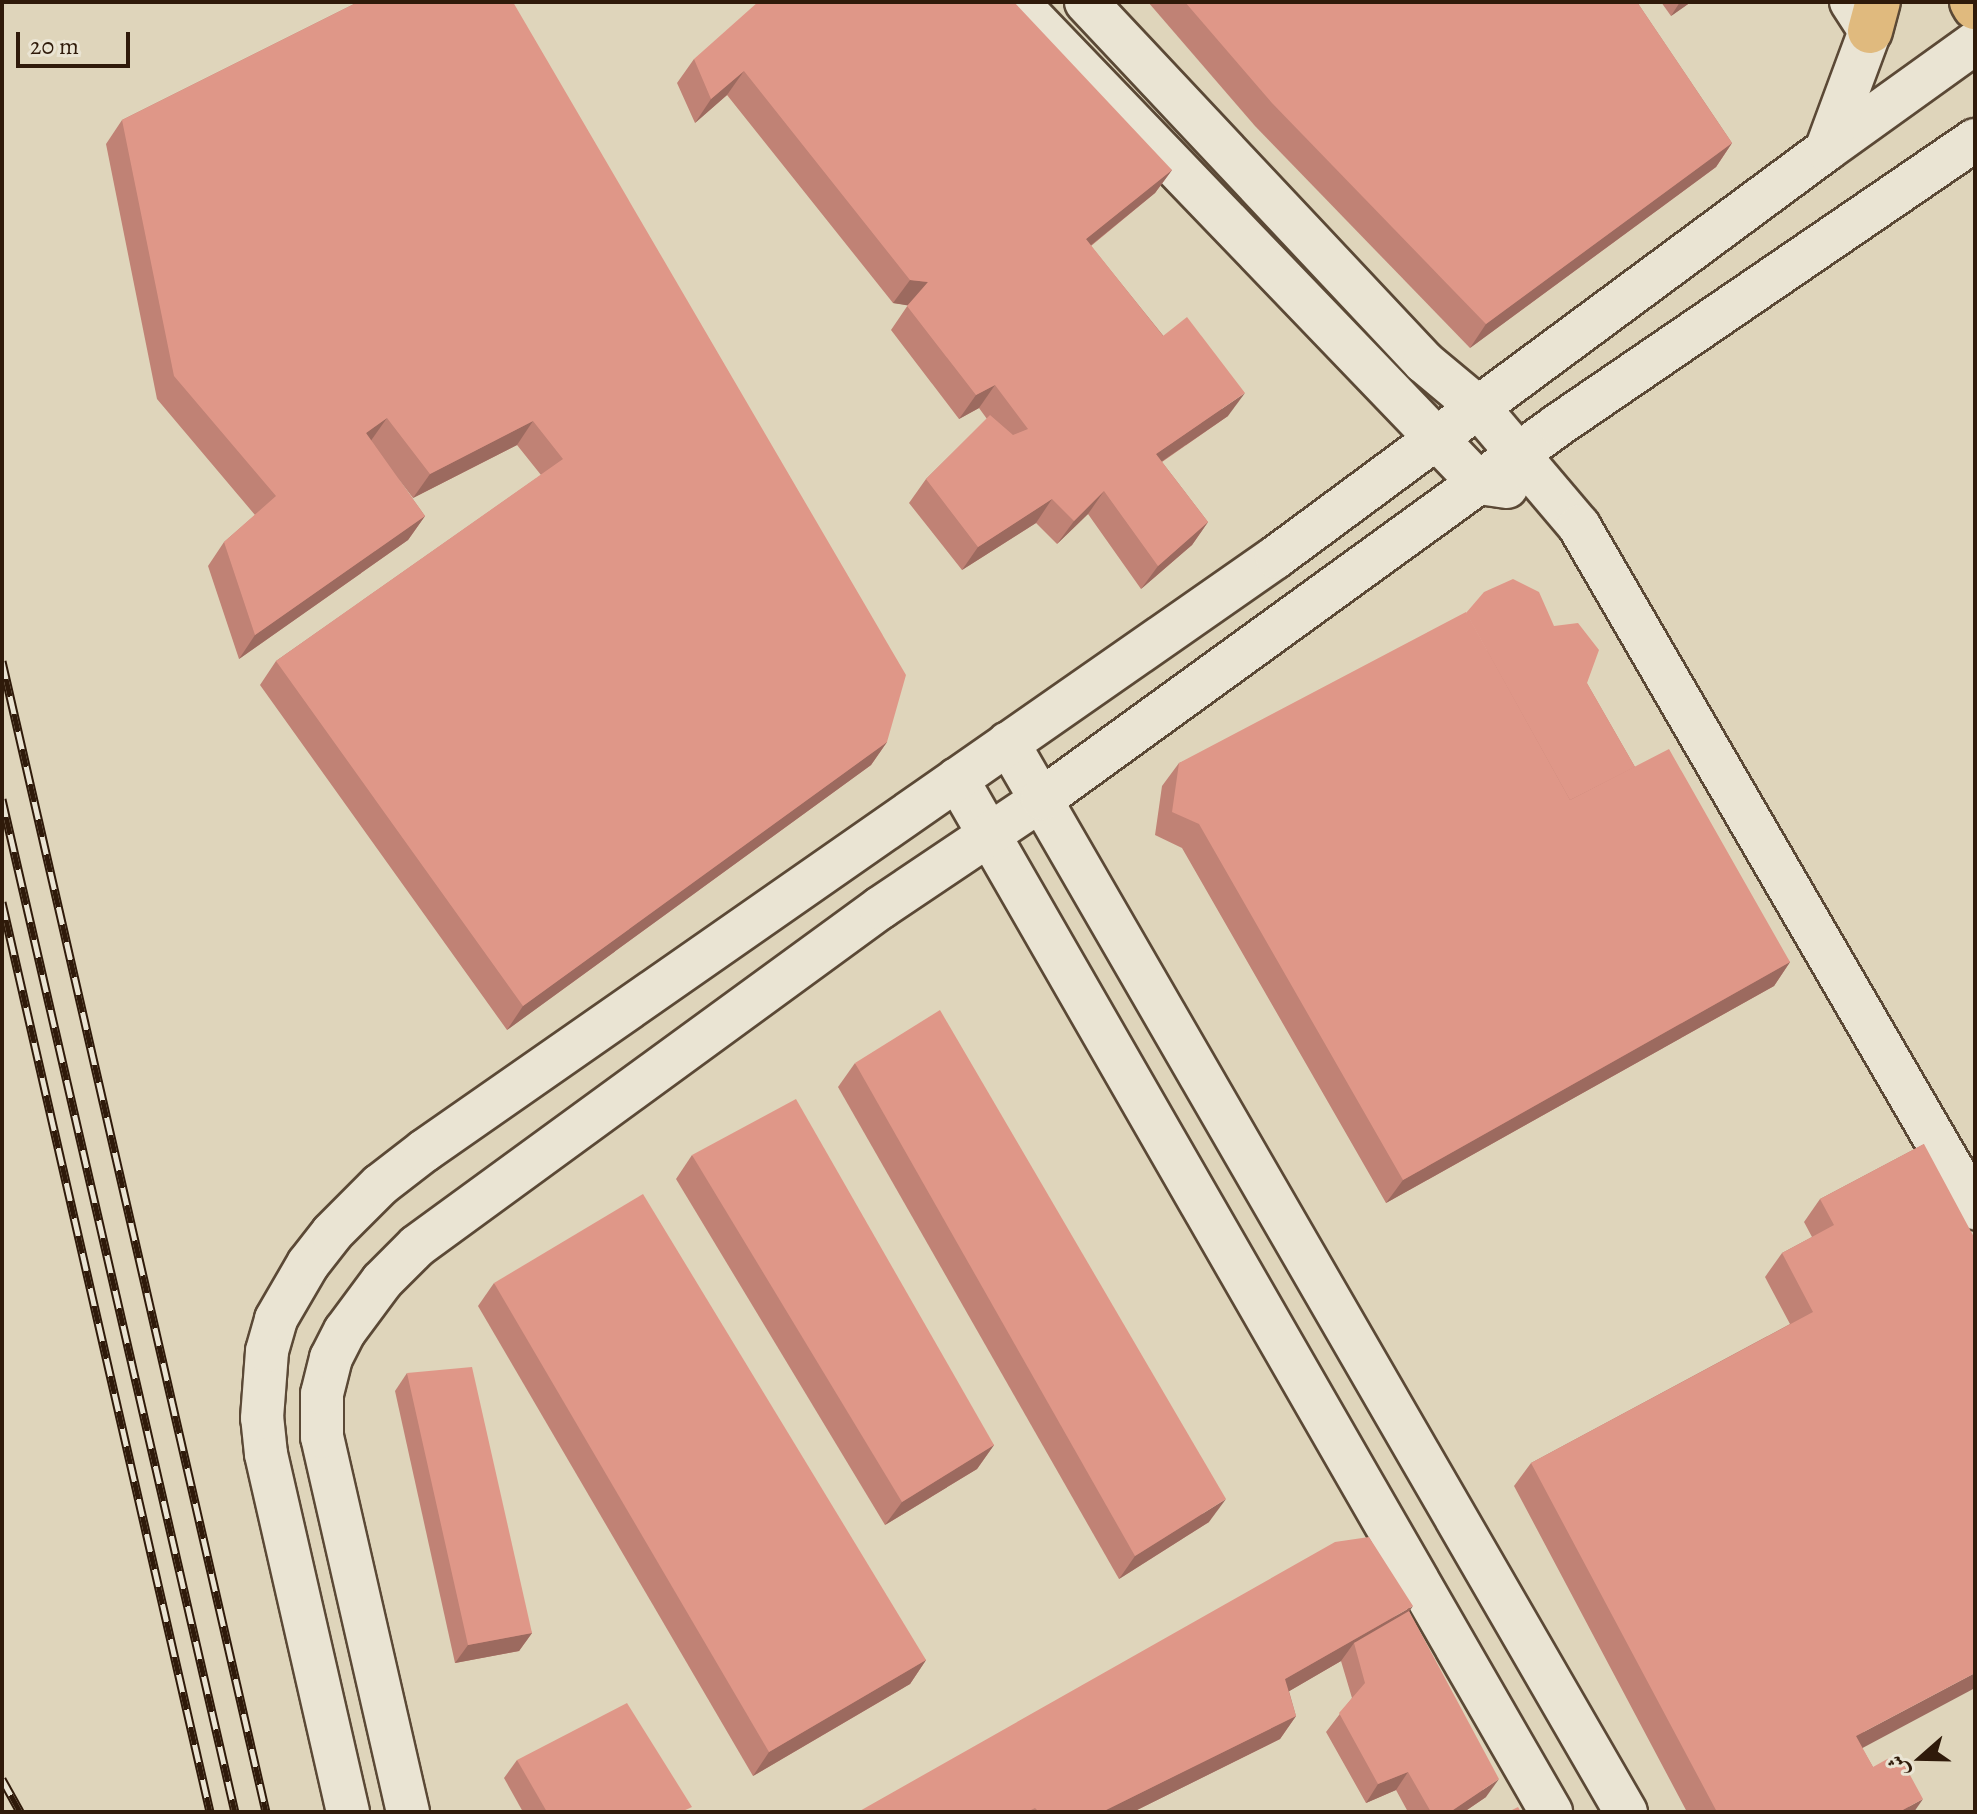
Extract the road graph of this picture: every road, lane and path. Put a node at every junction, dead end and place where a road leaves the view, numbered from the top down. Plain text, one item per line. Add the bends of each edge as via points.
1 (1017, 2) edge
2 (1086, 2) edge
3 (1972, 2) edge
4 (1975, 7) edge
5 (1866, 12) edge
6 (1975, 43) edge
7 (1975, 140) edge
8 (1826, 150) junction
9 (1479, 408) junction
10 (1436, 440) junction
11 (1520, 452) junction
12 (1479, 483) junction
13 (1555, 495) junction
14 (1149, 646) junction
15 (1183, 697) junction
16 (1008, 743) junction
17 (957, 779) junction
18 (1042, 799) junction
19 (989, 836) junction
20 (1975, 1208) edge
21 (321, 1247) junction
22 (375, 1291) junction
23 (348, 1812) edge
24 (408, 1812) edge
25 (1551, 1812) edge
26 (1626, 1812) edge

1 - 10 street
2 - 9 street via 1424,362
3 - 4 main road
5 - 8 street
6 - 8 street
7 - 11 street
8 - 9 street
9 - 10 street
9 - 11 street
10 - 12 street
10 - 14 street
11 - 12 street
11 - 13 street
12 - 13 street
12 - 15 street
13 - 20 street via 1592,546
14 - 15 street
14 - 16 street
15 - 18 street
16 - 17 street
16 - 18 street
17 - 19 street
17 - 21 street via 424,1151 380,1185
18 - 19 street
18 - 26 street
19 - 22 street via 880,908 417,1246
19 - 25 street
21 - 22 street
21 - 23 street via 276,1319 267,1351 262,1418
22 - 24 street via 331,1358 322,1394 322,1437

